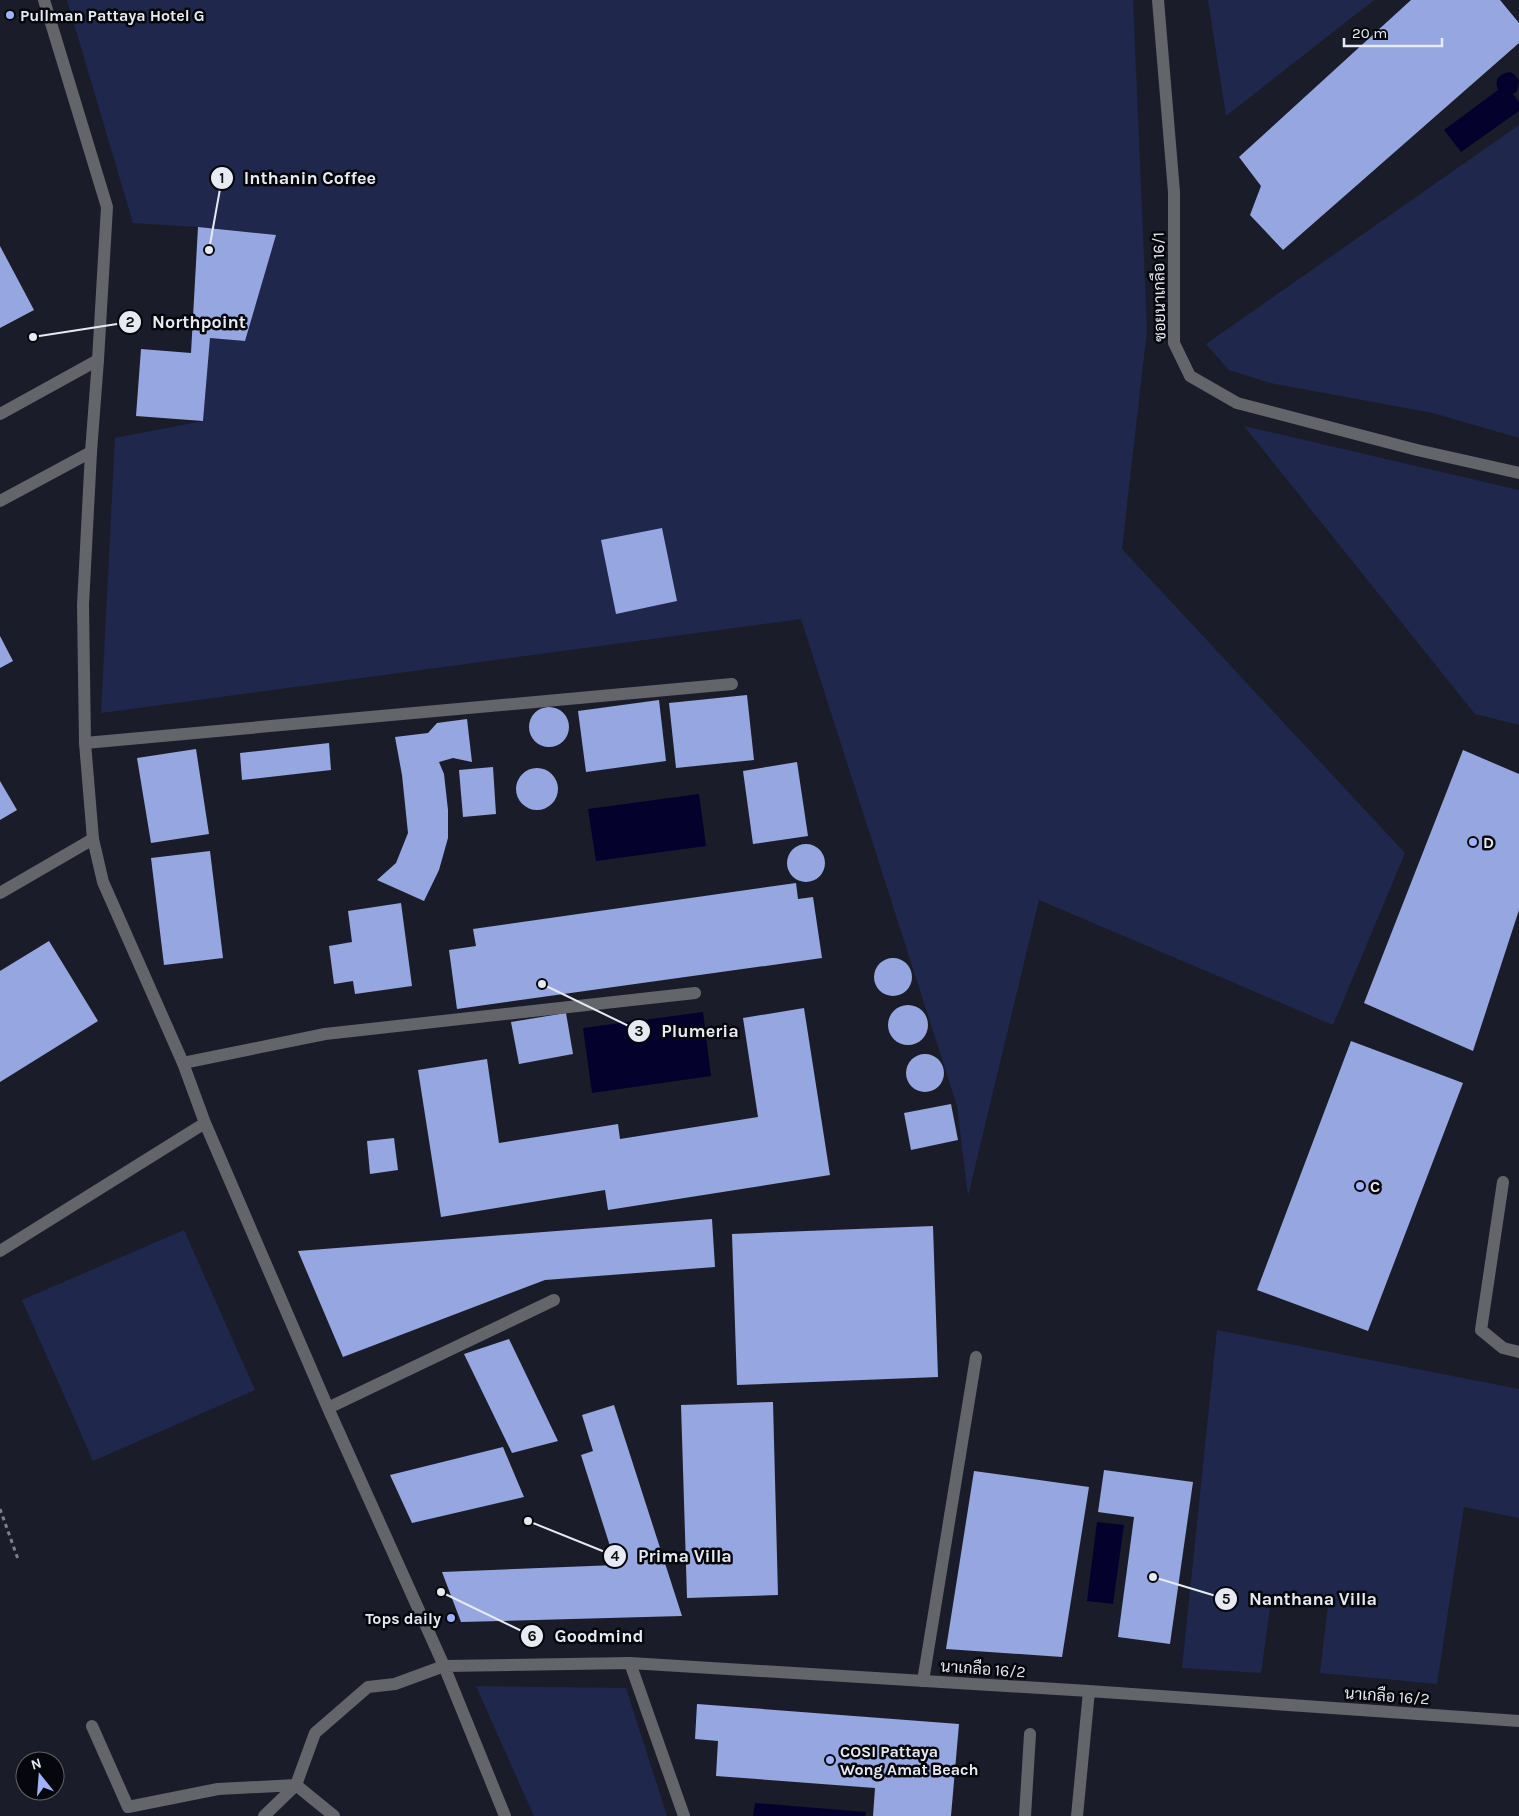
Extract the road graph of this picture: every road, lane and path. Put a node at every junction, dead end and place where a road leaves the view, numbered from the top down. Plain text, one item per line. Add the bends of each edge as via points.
1 (44, 0) edge
2 (1158, 0) edge
3 (98, 360) junction
4 (0, 414) edge
5 (91, 452) junction
6 (1519, 473) edge
7 (0, 501) edge
8 (732, 684) dead end
9 (85, 743) junction
10 (93, 839) junction
11 (0, 893) edge
12 (695, 992) dead end
13 (182, 1063) junction
14 (205, 1123) junction
15 (1503, 1182) dead end
16 (0, 1251) edge
17 (554, 1300) dead end
18 (1519, 1352) edge
19 (976, 1357) dead end
20 (328, 1408) junction
21 (0, 1509) edge
22 (18, 1559) dead end
23 (630, 1663) junction
24 (444, 1666) junction
25 (923, 1680) junction
26 (1089, 1691) junction
27 (1519, 1721) edge
28 (92, 1726) dead end
29 (1030, 1734) dead end
30 (296, 1785) junction
31 (264, 1816) edge
32 (334, 1816) edge
33 (505, 1816) edge
34 (684, 1816) edge
35 (1025, 1816) edge
36 (1077, 1816) edge

1 - 3 street via 107,207
2 - 6 street, ซอยนาเกลือ 16/1 via 1174,192 1174,343 1190,376 1237,403
3 - 4 street
3 - 5 street
5 - 7 street
5 - 9 street via 83,605
8 - 9 street
9 - 10 street
10 - 11 street
10 - 13 street via 103,882
12 - 13 street via 325,1034
13 - 14 street
14 - 16 street
14 - 20 street
15 - 18 street via 1482,1330 1503,1348
17 - 20 street
19 - 25 street
20 - 24 street
21 - 22 path
23 - 24 street, นาเกลือ 16/2
23 - 25 street, นาเกลือ 16/2
23 - 34 street
24 - 30 street, นาเกลือ 16/2 via 396,1684 368,1687 315,1733
24 - 33 street
25 - 26 street, นาเกลือ 16/2
26 - 27 street, นาเกลือ 16/2
26 - 36 street
28 - 30 street via 128,1807 218,1789
29 - 35 street
30 - 31 street
30 - 32 street

